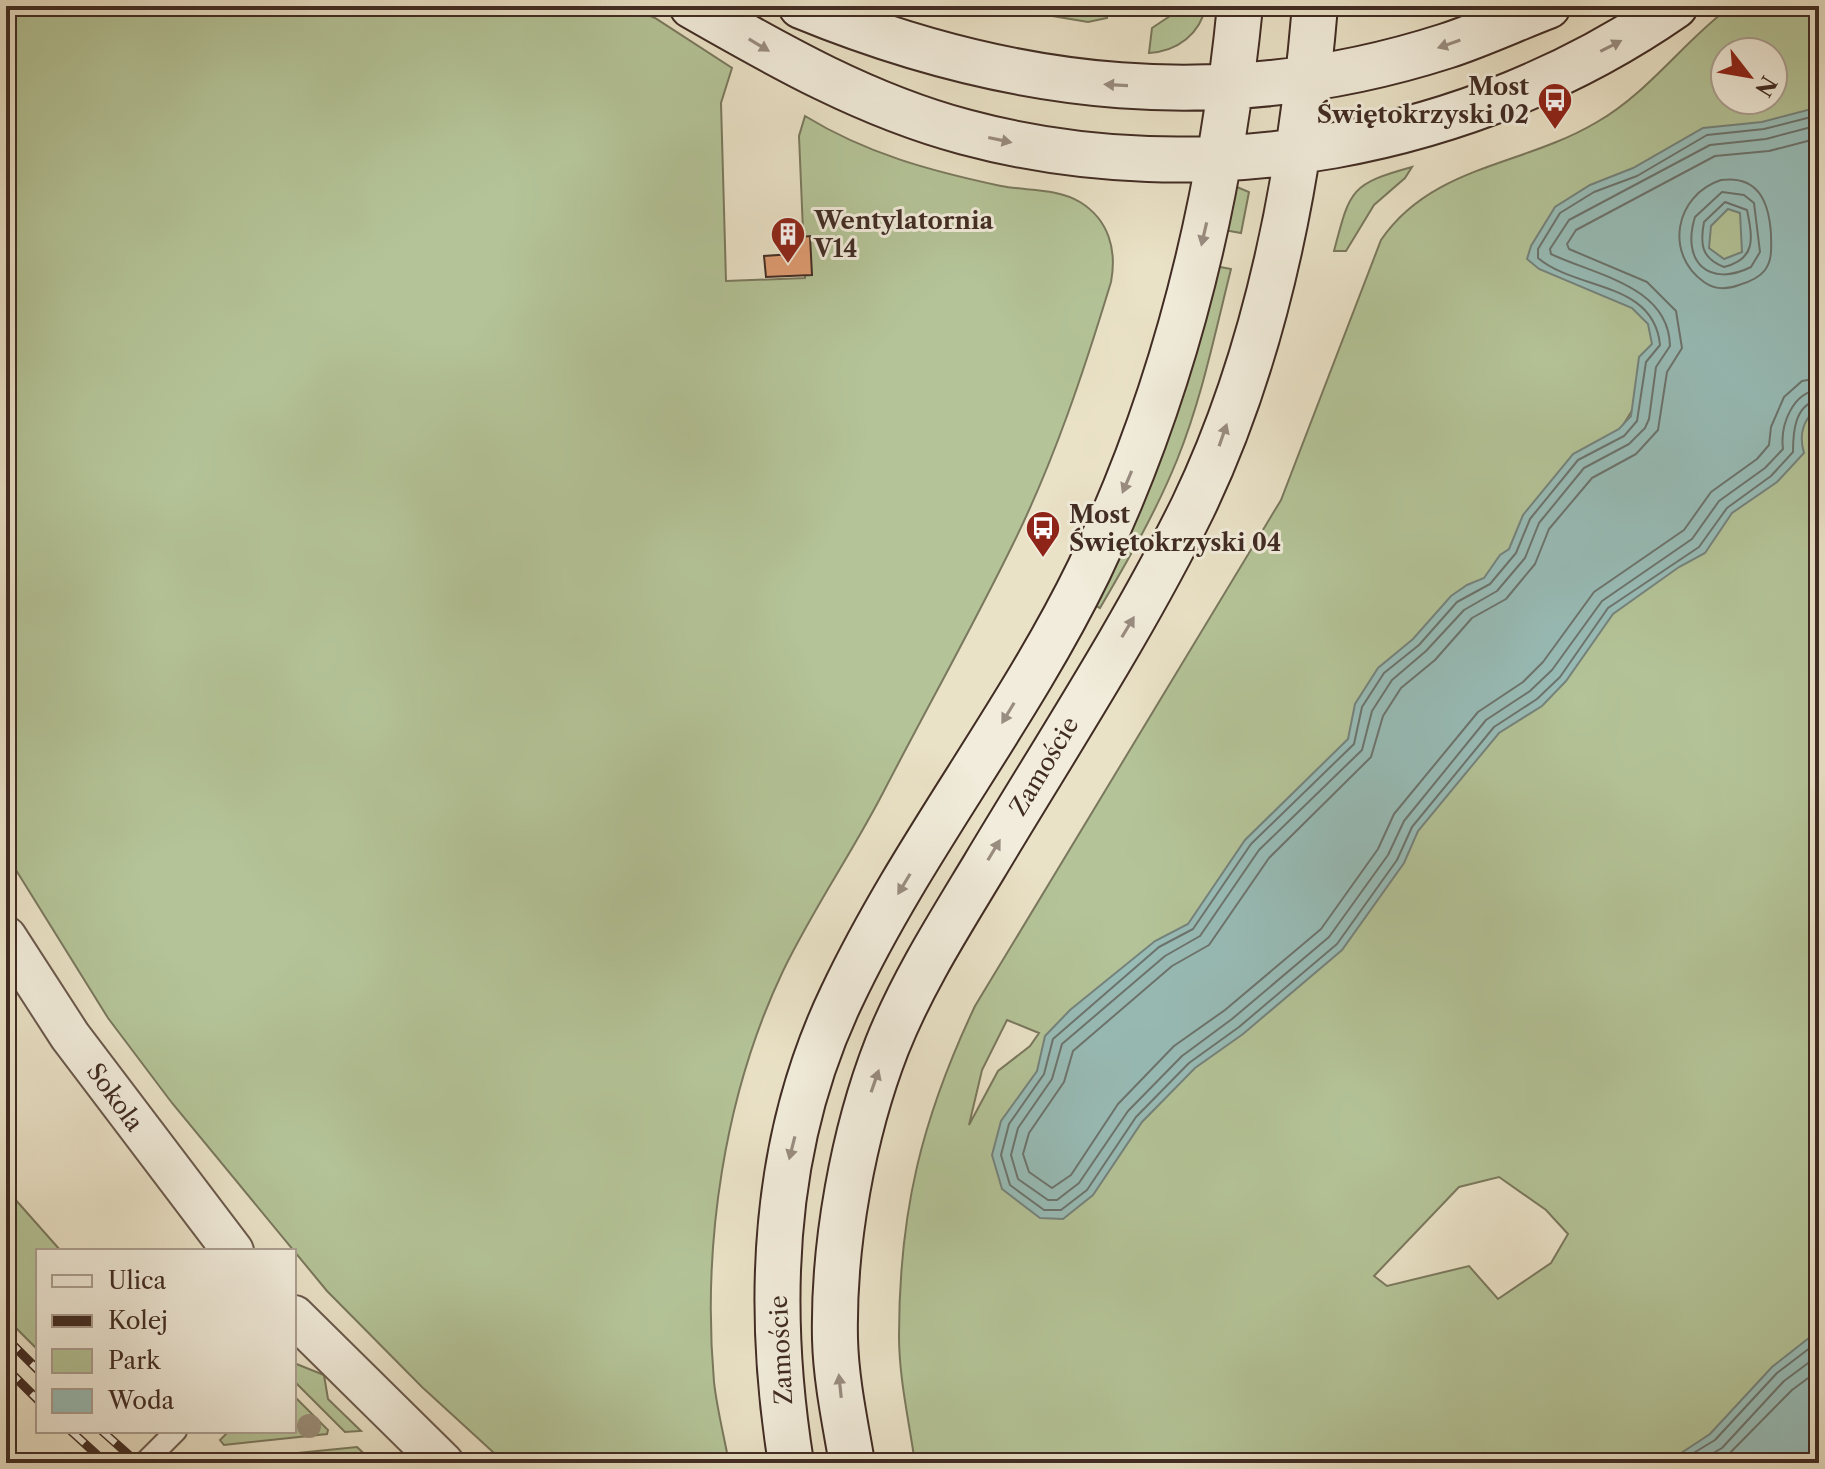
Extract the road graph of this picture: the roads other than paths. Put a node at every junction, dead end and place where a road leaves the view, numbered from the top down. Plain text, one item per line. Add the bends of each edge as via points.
1 (692, 6) edge
2 (801, 6) edge
3 (1240, 6) edge
4 (1315, 6) edge
5 (1548, 6) edge
6 (1675, 6) edge
7 (1308, 77) junction
8 (1232, 87) junction
9 (1298, 151) junction
10 (1220, 158) junction
11 (6, 937) edge
12 (231, 1249) edge
13 (296, 1318) edge
14 (174, 1433) edge
15 (144, 1463) edge
16 (443, 1463) edge
17 (791, 1463) edge
18 (852, 1463) edge

1 -> 10 street via 821,76 908,114 966,132 1117,157
8 -> 2 street via 1038,77 945,58
3 - 8 street, Zamoście
4 - 7 street, Zamoście
5 -> 7 street via 1446,46
9 -> 6 street via 1410,129 1477,107 1557,74 1635,34
7 - 8 street
7 - 9 street, Zamoście
8 - 10 street, Zamoście
9 - 10 street
18 -> 9 street, Zamoście via 835,1339 845,1214 867,1107 888,1045 924,968 1135,615 1192,507 1219,447 1250,353
10 -> 17 street, Zamoście via 1173,353 1135,463 1089,569 888,911 841,997 810,1079 789,1156 778,1246 779,1373
11 - 12 street, Sokola via 70,1036
13 - 16 street
14 - 15 lane

